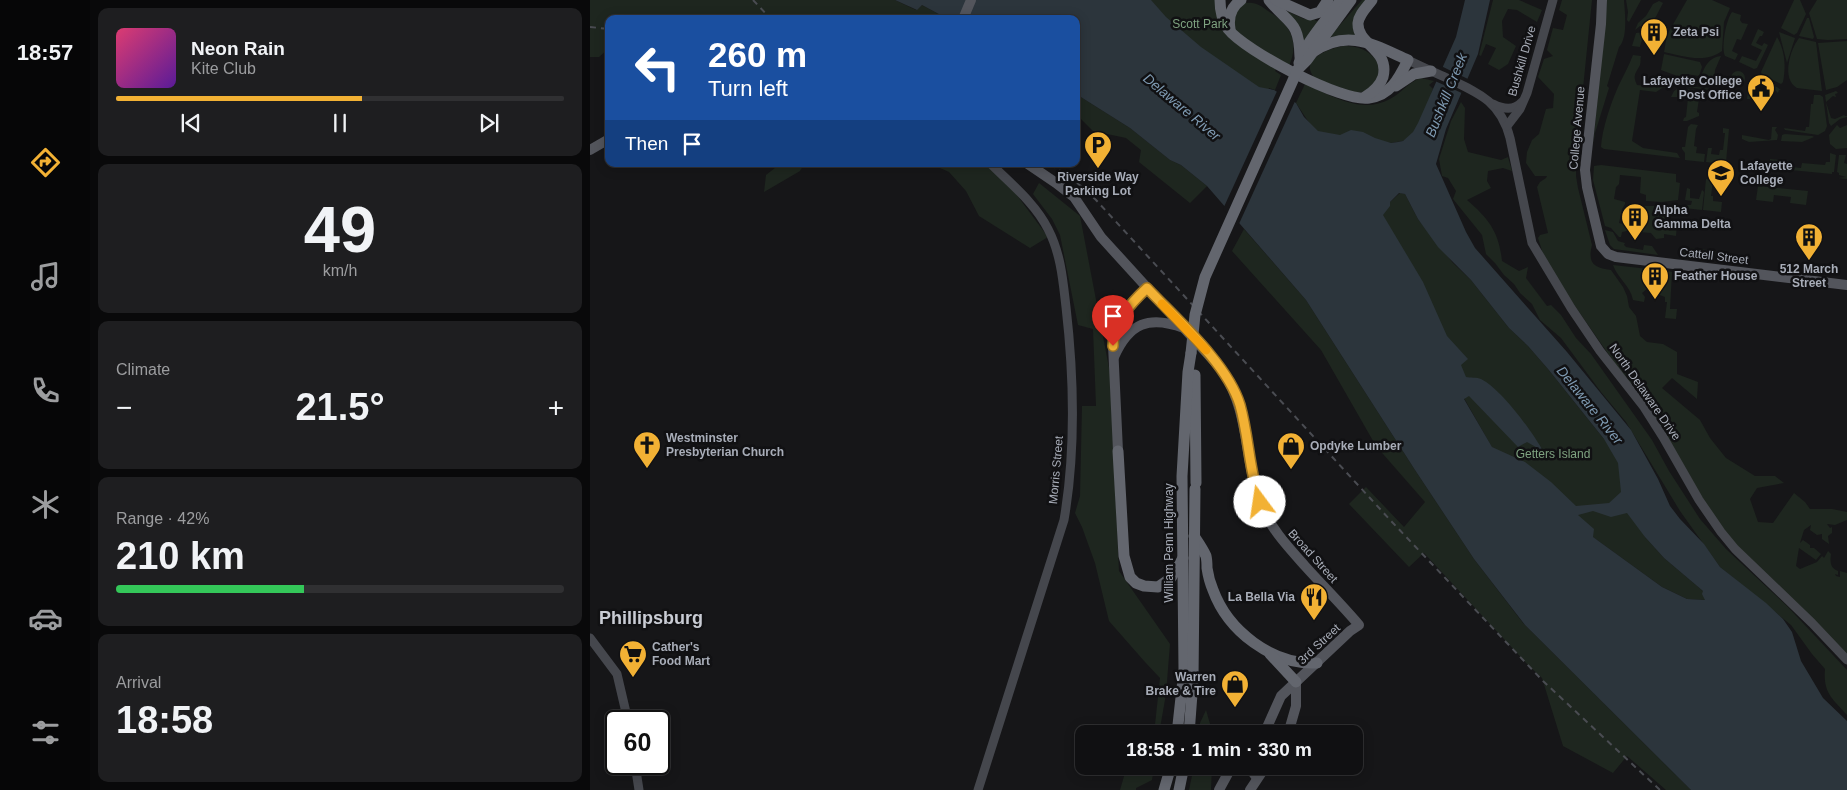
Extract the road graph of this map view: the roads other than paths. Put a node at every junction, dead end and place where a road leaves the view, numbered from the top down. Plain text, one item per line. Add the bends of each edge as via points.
1 (971, 0) edge
2 (1220, 0) edge
3 (1241, 0) edge
4 (1269, 0) edge
5 (1276, 0) edge
6 (1328, 0) edge
7 (1353, 0) edge
8 (1372, 0) edge
9 (1553, 0) edge
10 (1602, 0) edge
11 (1342, 5) edge
12 (965, 15) edge
13 (1230, 31) junction
14 (1368, 42) junction
15 (1313, 52) junction
16 (1408, 60) junction
17 (1299, 64) junction
18 (1435, 72) junction
19 (1390, 88) junction
20 (1362, 99) junction
21 (1523, 102) junction
22 (1493, 104) junction
23 (1507, 126) junction
24 (605, 142) edge
25 (590, 150) edge
26 (994, 167) edge
27 (1032, 167) edge
28 (1608, 254) joint
29 (1847, 285) edge
30 (1150, 291) junction
31 (1185, 328) junction
32 (1192, 353) junction
33 (1114, 357) junction
34 (1118, 451) joint
35 (1194, 536) junction
36 (1183, 558) junction
37 (1359, 625) joint
38 (590, 638) edge
39 (1268, 651) junction
40 (1847, 660) edge
41 (1317, 663) junction
42 (1296, 682) junction
43 (625, 710) edge
44 (1178, 725) edge
45 (1190, 725) edge
46 (1268, 725) edge
47 (1291, 725) edge
48 (637, 775) edge
49 (1168, 775) edge
50 (1182, 775) edge
51 (1227, 775) edge
52 (1255, 775) edge
53 (1259, 775) edge
54 (1257, 778) junction
55 (639, 790) edge
56 (978, 790) edge
57 (1164, 790) edge
58 (1178, 790) edge
59 (1219, 790) edge
60 (1250, 790) edge

1 - 12 main road
2 - 13 highway via 1223,19
3 - 13 highway via 1231,13
4 - 17 highway via 1295,30 1299,42
5 - 6 highway via 1307,15 1315,15
7 - 11 highway
8 - 14 highway via 1358,22 1359,31
9 - 21 street, Bushkill Drive
10 - 28 main road, College Avenue via 1585,170 1599,240
11 - 15 highway
11 - 17 highway via 1308,44
13 - 20 highway via 1283,68
14 - 15 highway via 1339,40
14 - 16 highway
14 - 20 highway via 1382,58 1384,73 1378,86
15 - 17 highway
16 - 18 street
16 - 19 highway
17 - 32 highway, William Penn Highway, bridge via 1205,277 1195,315
18 - 19 highway via 1411,75
18 - 22 street
19 - 20 highway via 1377,96
21 - 22 street via 1507,108
21 - 23 street, Bushkill Drive
22 - 23 street
23 - 40 street, North Delaware Drive via 1530,237 1571,308 1644,407 1699,500 1735,549
24 - 25 main road
26 - 56 street, Morris Street via 1031,204 1049,230 1060,265 1070,345 1072,442 1070,488 1060,536
27 - 30 main road, Broad Street via 1074,197 1101,237
28 - 29 main road, Cattell Street
30 - 31 main road, Broad Street
30 - 33 main road via 1129,306 1114,330
31 - 33 main road via 1162,322 1143,324 1126,335
31 - 37 main road, Broad Street via 1218,365 1237,398 1257,494 1270,524
32 - 35 highway, William Penn Highway via 1196,486
32 - 36 highway, William Penn Highway via 1183,461
33 - 34 main road
34 - 36 highway via 1124,556 1130,577 1144,586 1158,586 1171,578
35 - 39 highway via 1206,557 1211,584 1225,613 1242,633
35 - 45 highway, William Penn Highway
36 - 44 highway, William Penn Highway via 1184,670
37 - 41 main road, 3rd Street
38 - 43 street via 617,674
39 - 41 highway via 1302,663
39 - 42 highway
41 - 42 main road, 3rd Street
42 - 46 main road, 3rd Street via 1278,699
42 - 47 main road via 1297,695
48 - 55 street
49 - 57 highway
50 - 58 highway
51 - 59 main road
52 - 54 main road
53 - 54 main road
54 - 60 main road

